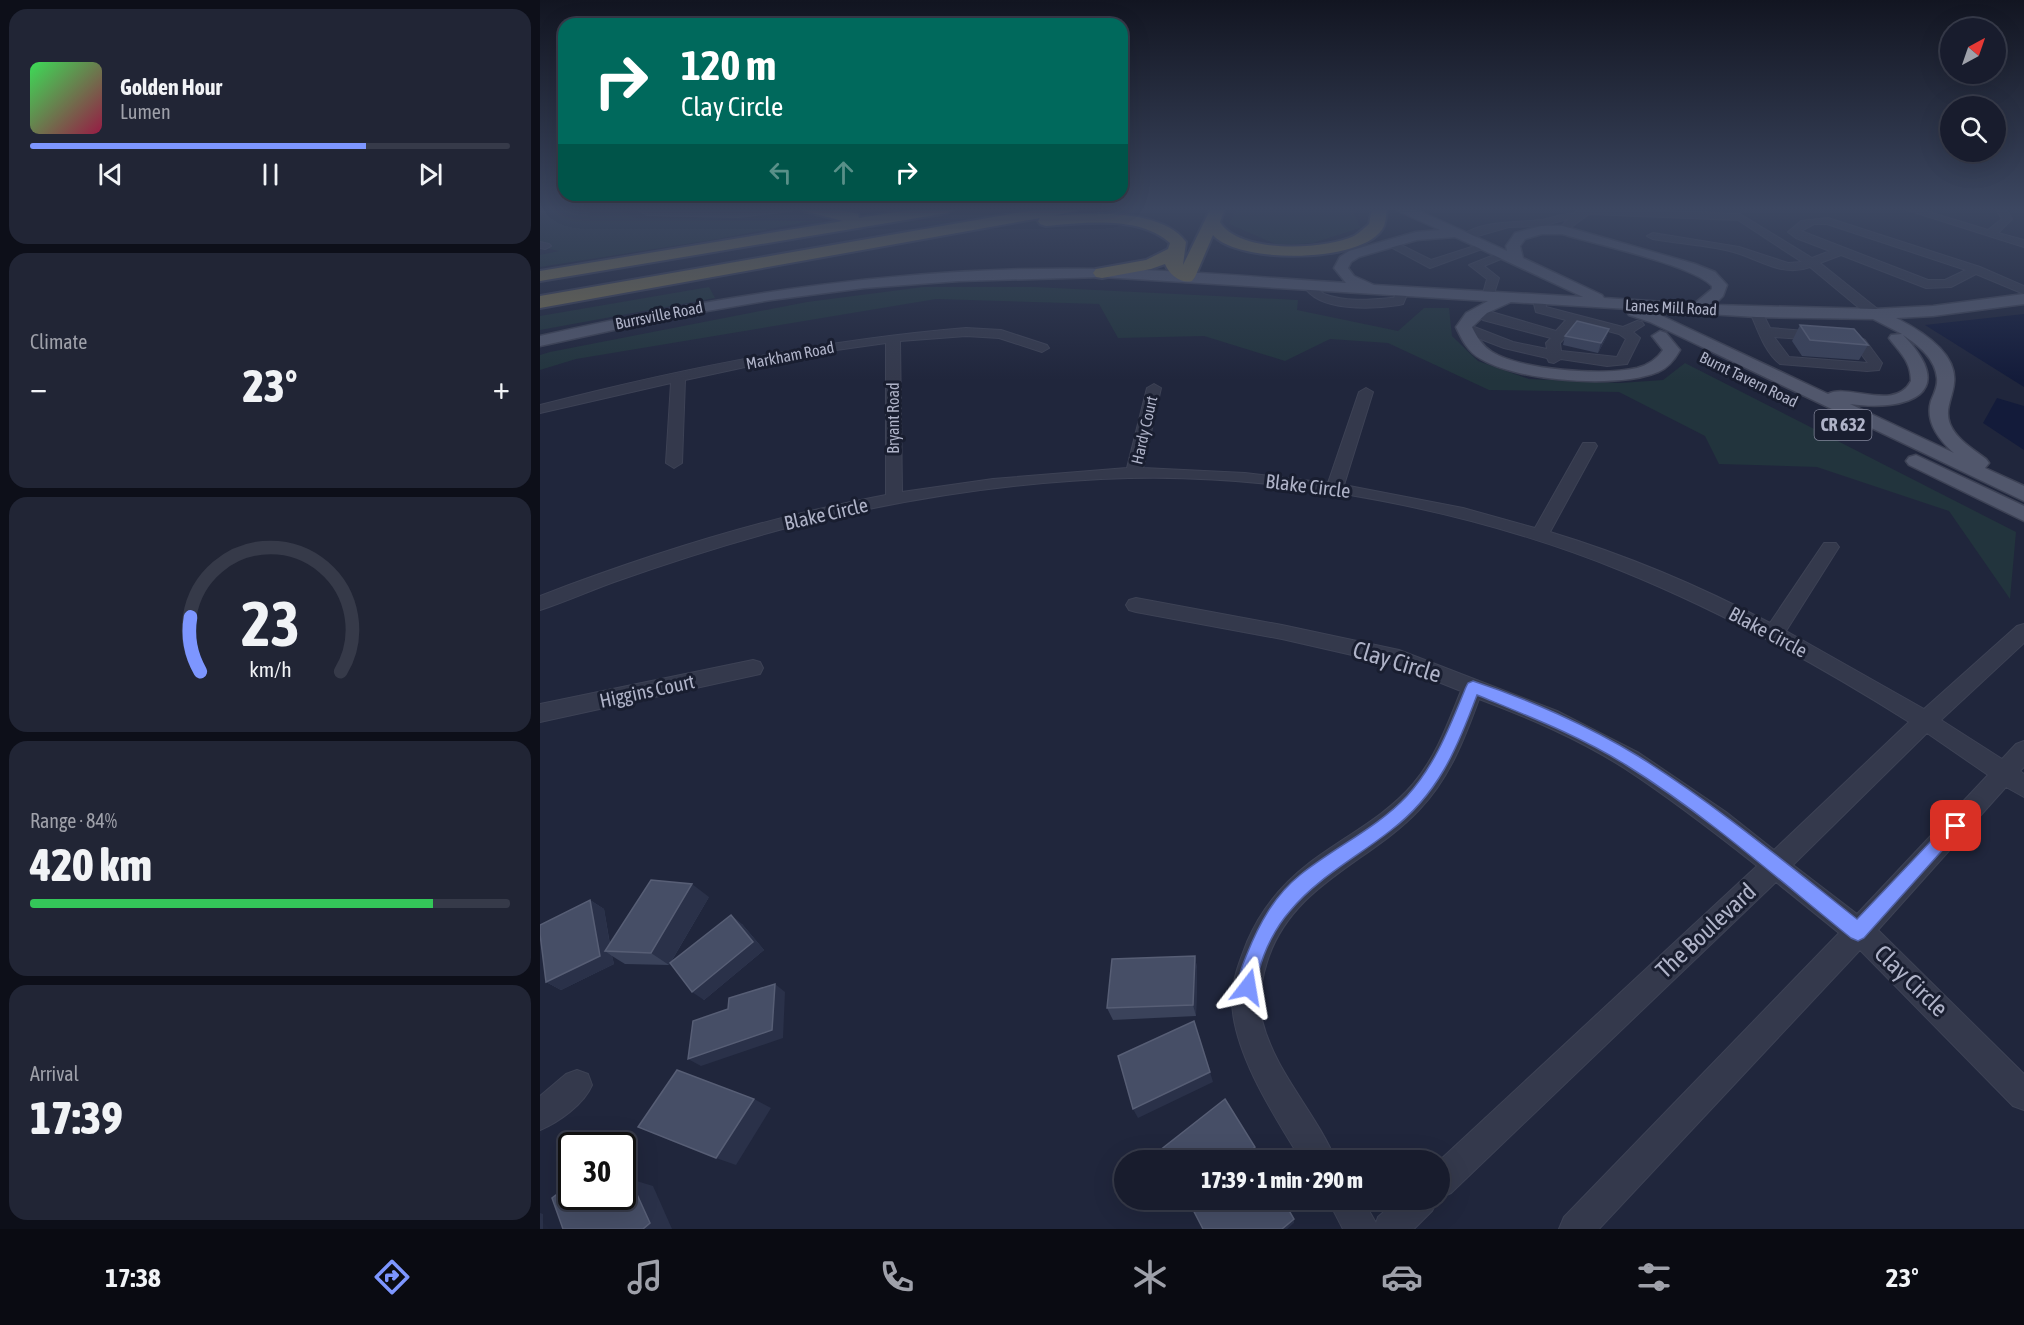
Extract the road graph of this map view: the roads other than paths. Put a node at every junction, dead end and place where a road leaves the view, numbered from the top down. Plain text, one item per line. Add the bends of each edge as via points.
1 (604, 265) edge
2 (657, 265) edge
3 (746, 265) edge
4 (1144, 265) edge
5 (1173, 265) edge
6 (1191, 265) edge
7 (1342, 265) edge
8 (1475, 265) edge
9 (1528, 265) edge
10 (1683, 265) edge
11 (1776, 265) edge
12 (1803, 265) edge
13 (1817, 265) edge
14 (1878, 265) edge
15 (1963, 265) edge
16 (1536, 269) junction
17 (1976, 270) junction
18 (1102, 273) junction
19 (540, 276) edge
20 (1186, 277) junction
21 (540, 285) edge
22 (1310, 286) junction
23 (1376, 290) junction
24 (2024, 290) edge
25 (1402, 292) junction
26 (1488, 297) junction
27 (1513, 298) junction
28 (2024, 299) edge
29 (1539, 300) junction
30 (540, 302) edge
31 (1607, 303) junction
32 (1705, 308) junction
33 (1478, 312) junction
34 (1756, 312) junction
35 (1875, 314) junction
36 (1573, 320) junction
37 (1464, 327) junction
38 (1630, 328) junction
39 (1766, 332) junction
40 (1560, 336) junction
41 (1660, 336) junction
42 (893, 338) junction
43 (1698, 339) junction
44 (540, 341) edge
45 (1042, 348) dead end
46 (1554, 356) junction
47 (1538, 373) junction
48 (1565, 375) junction
49 (678, 377) junction
50 (1798, 386) junction
51 (1154, 388) dead end
52 (1366, 392) dead end
53 (540, 409) edge
54 (1588, 446) dead end
55 (674, 463) dead end
56 (1134, 473) junction
57 (1334, 489) junction
58 (2024, 490) edge
59 (2024, 494) edge
60 (894, 499) junction
61 (2024, 514) edge
62 (1539, 536) junction
63 (1830, 547) dead end
64 (540, 603) edge
65 (1136, 605) dead end
66 (2024, 631) edge
67 (1774, 633) junction
68 (753, 668) dead end
69 (1473, 687) junction
70 (540, 713) edge
71 (1926, 720) junction
72 (2024, 751) edge
73 (2014, 780) edge
74 (1775, 866) junction
75 (1858, 932) junction
76 (577, 1085) dead end
77 (2024, 1095) edge
78 (540, 1115) edge
79 (1313, 1150) edge
80 (1450, 1173) edge
81 (1350, 1210) edge
82 (1410, 1210) edge
83 (1362, 1229) edge
84 (1390, 1229) edge
85 (1576, 1229) edge

1 - 19 highway
2 - 21 highway
3 - 30 highway
4 - 18 highway
5 - 20 highway
6 - 20 highway
7 - 23 main road via 1349,279
8 - 26 street via 1493,278
9 - 16 main road, Burnt Tavern Road
10 - 32 main road via 1710,275 1720,285
11 - 12 street
13 - 35 street
14 - 17 street via 1926,284 1947,284
15 - 17 street
16 - 27 main road via 1538,288
16 - 31 main road, Burnt Tavern Road
17 - 24 street
18 - 20 main road, Lanes Mill Road
18 - 44 main road, Burrsville Road via 940,277 839,286 641,317
20 - 22 main road, Lanes Mill Road
22 - 23 main road, Lanes Mill Road
22 - 25 street via 1316,295 1351,301 1391,303 1399,301
23 - 25 main road, Lanes Mill Road
25 - 26 main road, Lanes Mill Road
26 - 27 main road, Lanes Mill Road
27 - 29 main road, Lanes Mill Road
27 - 33 main road
28 - 35 main road, Lanes Mill Road
29 - 31 main road, Lanes Mill Road
29 - 36 street via 1540,309
31 - 32 main road, Lanes Mill Road
31 - 38 main road, Burnt Tavern Road
31 - 43 main road, Burnt Tavern Road / CR 632 via 1656,319
32 - 34 main road, Lanes Mill Road
32 - 43 main road via 1691,326
33 - 37 main road
33 - 40 street
34 - 35 main road, Lanes Mill Road
34 - 39 street
35 - 50 main road via 1919,363 1922,374 1913,391 1879,401 1833,396
35 - 58 main road via 1907,329 1939,362 1946,382 1939,408 1940,422 1948,437 1984,466
36 - 38 street
36 - 40 street
37 - 46 street via 1500,342
37 - 47 main road via 1469,340 1489,356
38 - 41 main road, Burnt Tavern Road
38 - 46 street via 1633,339 1622,361
39 - 39 street via 1785,361 1874,367 1860,343 1849,338
40 - 46 street via 1553,343
41 - 48 main road via 1672,350 1651,369 1621,375
41 - 61 main road, Burnt Tavern Road / CR 632
42 - 45 street, Markham Road via 966,332 1001,334
42 - 49 street, Markham Road via 801,351
42 - 60 street, Bryant Road
43 - 50 main road, Burnt Tavern Road / CR 632
46 - 47 street
46 - 48 street
47 - 48 main road
49 - 53 street, Markham Road
49 - 55 street
50 - 59 main road, Burnt Tavern Road / CR 632
51 - 56 street, Hardy Court
52 - 57 street
54 - 62 street
56 - 57 street, Blake Circle via 1187,474
56 - 60 street, Blake Circle via 980,485
57 - 62 street, Blake Circle via 1458,513
60 - 64 street, Blake Circle via 725,539
62 - 67 street, Blake Circle via 1686,590
63 - 67 street
65 - 69 street, Clay Circle via 1399,658
66 - 71 street, The Boulevard
67 - 71 street, Blake Circle
68 - 70 street, Higgins Court
69 - 74 street, Clay Circle via 1549,717 1632,760 1718,820
69 - 79 street via 1449,749 1431,780 1387,824 1306,882 1283,905 1265,932 1250,970 1246,1003 1255,1046
71 - 73 street, Blake Circle
71 - 74 street, The Boulevard
72 - 73 street
73 - 75 street
74 - 75 street, Clay Circle
74 - 80 street, The Boulevard
75 - 77 street, Clay Circle via 1879,948
75 - 85 street
76 - 78 street
81 - 83 street
82 - 84 street

